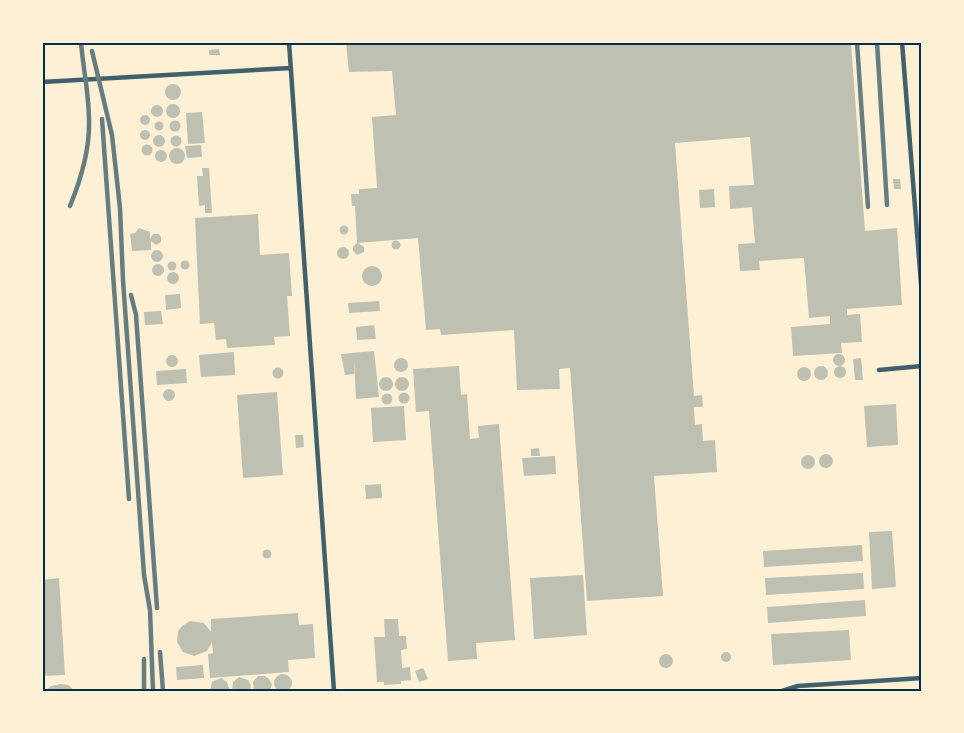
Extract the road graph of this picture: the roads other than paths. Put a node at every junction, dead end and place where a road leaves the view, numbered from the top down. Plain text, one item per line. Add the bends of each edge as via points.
1 (289, 42) edge
2 (902, 42) edge
3 (291, 68) junction
4 (42, 82) edge
5 (922, 296) edge
6 (922, 366) edge
7 (879, 370) dead end
8 (922, 678) edge
9 (334, 691) edge
10 (782, 691) edge

1 - 3 lane
2 - 5 lane
3 - 4 lane
3 - 9 lane
6 - 7 lane
8 - 10 lane via 798,686

